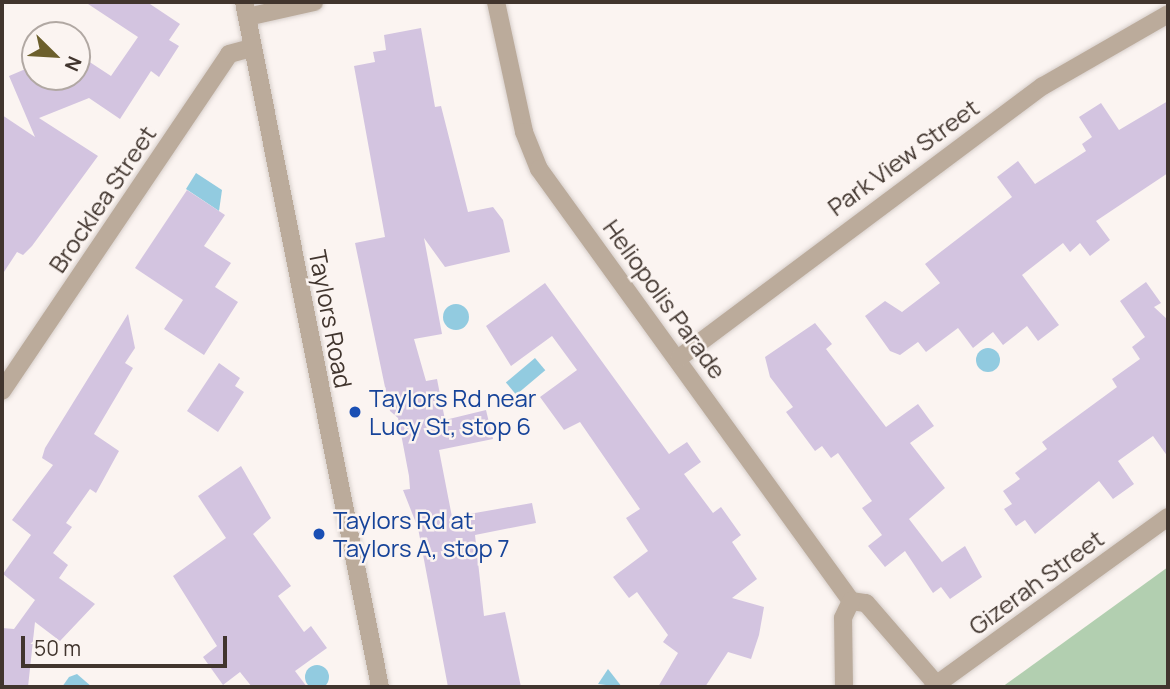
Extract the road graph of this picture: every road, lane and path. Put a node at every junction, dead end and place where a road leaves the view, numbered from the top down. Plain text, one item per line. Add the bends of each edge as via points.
1 (314, 2) edge
2 (496, 2) edge
3 (245, 9) edge
4 (1168, 14) edge
5 (253, 48) junction
6 (679, 358) junction
7 (2, 391) edge
8 (1168, 517) edge
9 (851, 601) junction
10 (935, 686) edge
11 (380, 687) edge
12 (844, 687) edge

1 - 3 street
2 - 6 street, Heliopolis Parade via 530,152
3 - 5 street, Taylors Road
4 - 6 street, Park View Street via 1043,86
5 - 7 street, Brocklea Street via 229,54
5 - 11 street, Taylors Road
6 - 9 street, Heliopolis Parade
8 - 10 street, Gizerah Street
9 - 10 street, Heliopolis Parade via 866,603
9 - 12 street via 843,618

